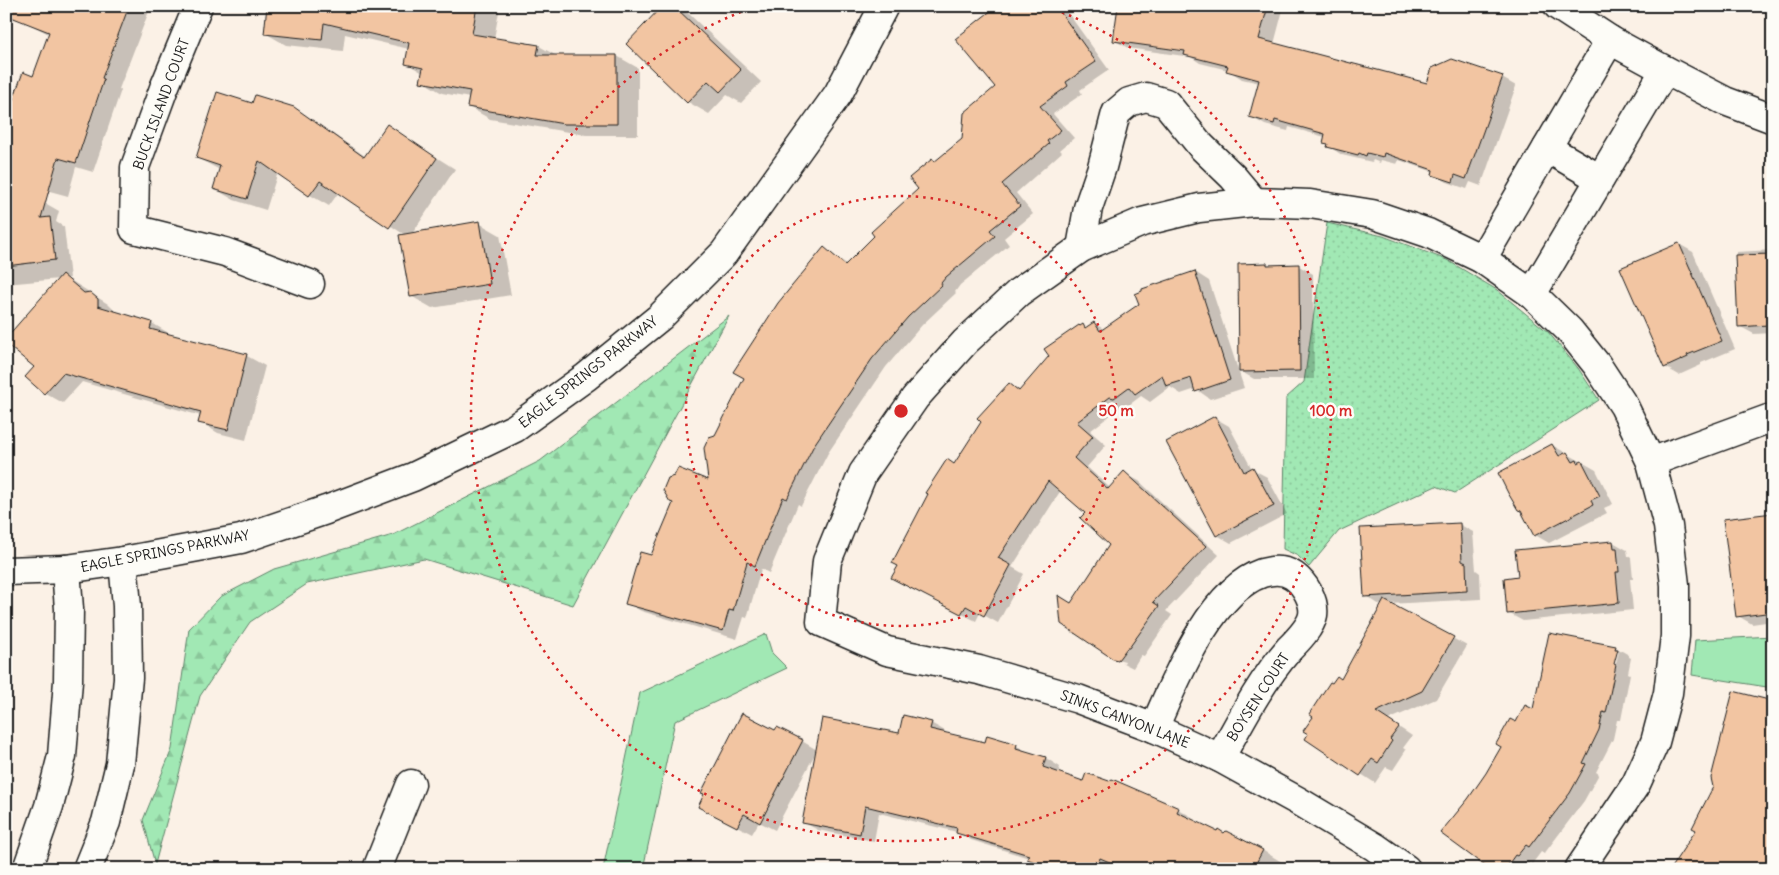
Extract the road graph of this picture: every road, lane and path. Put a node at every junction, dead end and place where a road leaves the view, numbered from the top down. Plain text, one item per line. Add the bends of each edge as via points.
1 (198, 6) edge
2 (884, 6) edge
3 (1558, 6) edge
4 (1610, 40) junction
5 (1665, 70) junction
6 (1773, 119) edge
7 (1547, 148) junction
8 (1600, 179) junction
9 (1254, 202) junction
10 (1081, 248) junction
11 (1482, 259) junction
12 (310, 284) dead end
13 (1532, 294) junction
14 (1768, 419) dead end
15 (1650, 462) junction
16 (123, 561) junction
17 (66, 569) junction
18 (6, 571) edge
19 (1154, 728) junction
20 (1220, 758) junction
21 (411, 784) dead end
22 (6, 864) edge
23 (18, 869) edge
24 (27, 869) edge
25 (87, 869) edge
26 (377, 869) edge
27 (1406, 869) edge
28 (1579, 869) edge

1 - 12 street, BUCK ISLAND COURT via 135,167 134,228 225,252
2 - 16 street, EAGLE SPRINGS PARKWAY via 838,94 724,253 660,317 586,377 515,428 413,477 241,539
3 - 4 street
4 - 5 street
4 - 7 street
5 - 6 street via 1725,101
5 - 8 street
7 - 8 street
7 - 11 street
8 - 13 street
9 - 10 street via 1199,208 1142,222
9 - 10 street via 1200,146 1166,103 1146,97 1129,102 1116,113 1088,208
9 - 11 street via 1310,204 1372,214 1428,233
10 - 19 street, SINKS CANYON LANE via 1019,292 965,342 910,406 864,473 826,561 821,622 887,651 979,670 1078,699
11 - 13 street
13 - 15 street via 1569,330 1596,365 1624,406
14 - 15 street
15 - 28 street via 1668,526 1675,585 1675,636 1668,693 1656,742 1636,784
16 - 17 street, EAGLE SPRINGS PARKWAY
16 - 25 street via 128,678 120,764 106,822
17 - 18 street, EAGLE SPRINGS PARKWAY
17 - 24 street via 68,681 62,756 50,806
19 - 20 street, SINKS CANYON LANE
19 - 20 street, BOYSEN COURT via 1201,630 1234,590 1253,576 1270,570 1288,571 1298,578 1310,596 1313,616 1304,633 1268,676
20 - 27 street, SINKS CANYON LANE via 1324,816
21 - 26 street
22 - 23 street

